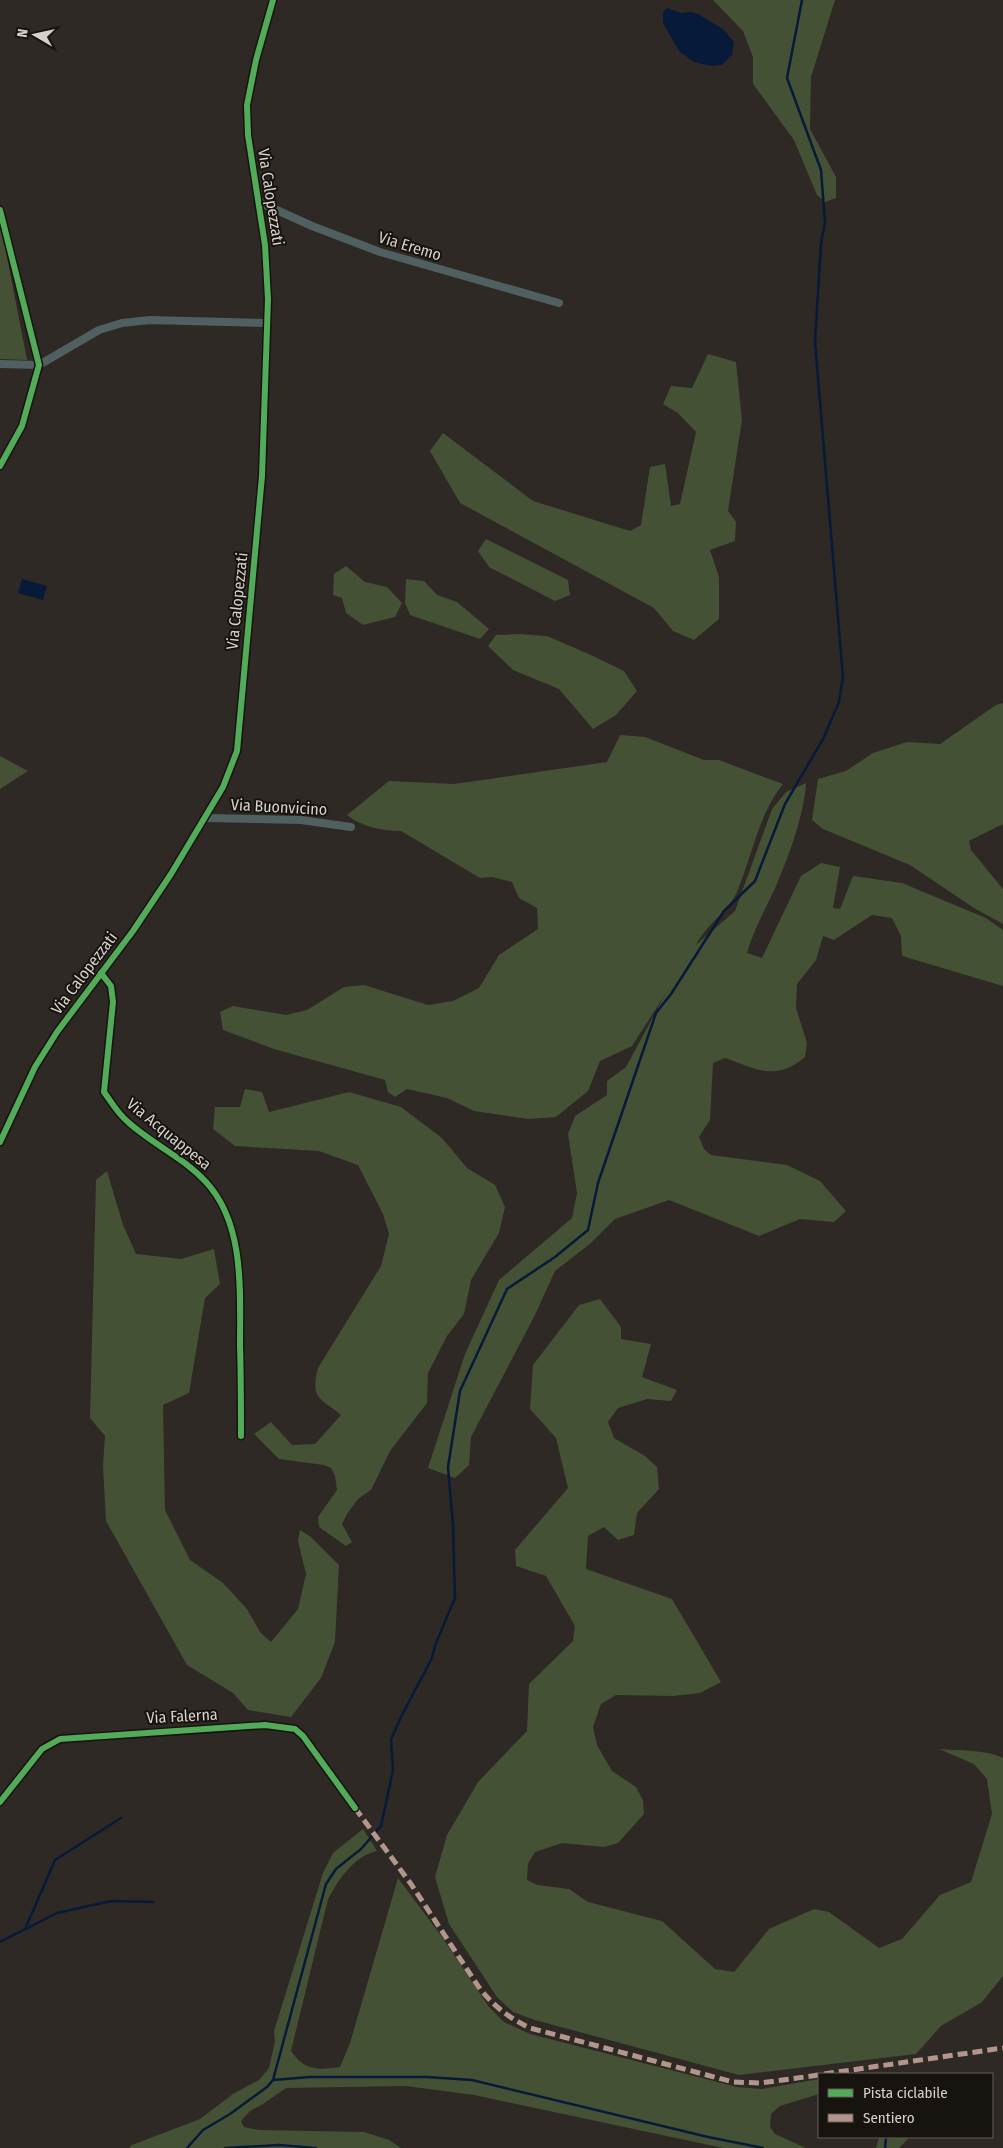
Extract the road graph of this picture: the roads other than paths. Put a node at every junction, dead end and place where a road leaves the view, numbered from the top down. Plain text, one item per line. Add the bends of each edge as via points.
1 (273, 0) edge
2 (259, 202) junction
3 (0, 210) edge
4 (559, 303) dead end
5 (267, 323) junction
6 (0, 364) edge
7 (38, 365) junction
8 (0, 466) edge
9 (206, 818) junction
10 (351, 827) dead end
11 (101, 973) junction
12 (0, 1142) edge
13 (241, 1436) dead end
14 (0, 1802) edge
15 (355, 1808) dead end

1 - 2 street, Via Calopezzati via 247,105 248,135
2 - 4 street, Via Eremo via 380,252
2 - 5 street, Via Calopezzati via 267,263
3 - 7 street
5 - 7 street via 150,320 122,323 100,330
5 - 9 street, Via Calopezzati via 263,468 239,738 229,773
6 - 7 street
7 - 8 street via 22,426
9 - 10 street, Via Buonvicino via 301,820
9 - 11 street, Via Calopezzati via 152,904
11 - 12 street, Via Calopezzati via 35,1066
11 - 13 street, Via Acquappesa via 110,986 113,1002 104,1092 127,1122 206,1181 229,1222 239,1283
14 - 15 street, Via Falerna via 38,1753 57,1740 265,1725 295,1729 303,1736

